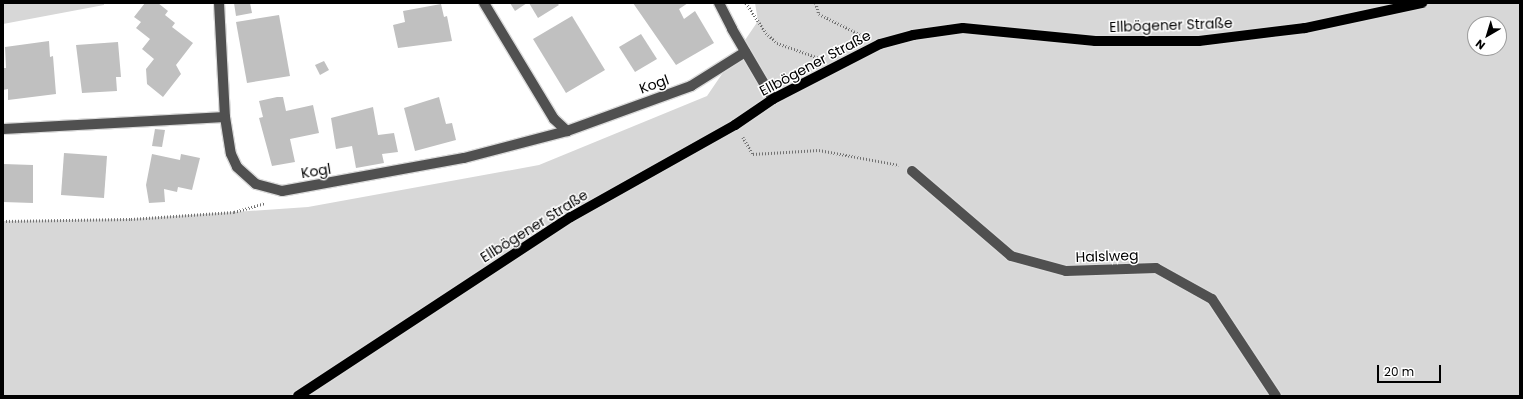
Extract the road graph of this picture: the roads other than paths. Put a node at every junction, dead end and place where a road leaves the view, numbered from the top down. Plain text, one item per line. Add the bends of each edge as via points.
1 (219, 3) edge
2 (484, 3) edge
3 (719, 3) edge
4 (1422, 3) edge
5 (745, 52) junction
6 (773, 99) junction
7 (224, 117) junction
8 (3, 129) edge
9 (567, 131) junction
10 (912, 171) road end
11 (298, 396) edge
12 (1276, 396) edge

1 - 7 street, Kogl
2 - 9 street via 554,119
3 - 5 street
4 - 6 main road, Ellbögener Straße via 1304,28 1200,41 1095,41 963,28 913,35 880,44
5 - 6 street
5 - 9 street, Kogl via 691,86
6 - 11 main road, Ellbögener Straße via 735,125 571,217
7 - 8 street
7 - 9 street, Kogl via 227,142 237,167 256,184 282,191 464,158
10 - 12 street, Halslweg via 1010,256 1066,271 1156,268 1212,299

